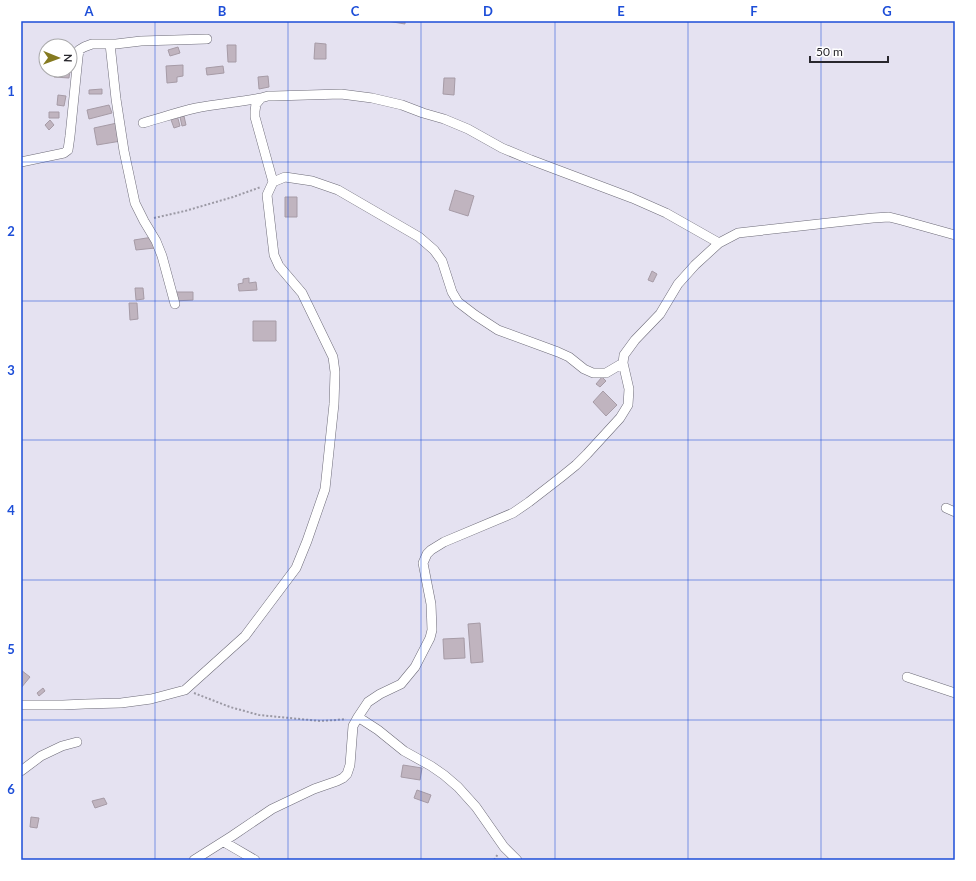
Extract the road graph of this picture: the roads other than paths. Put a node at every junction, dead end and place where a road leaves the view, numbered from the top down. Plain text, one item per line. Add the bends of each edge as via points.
1 (207, 39) dead end
2 (110, 44) junction
3 (260, 98) junction
4 (143, 123) dead end
5 (21, 162) edge
6 (273, 182) junction
7 (955, 235) edge
8 (719, 243) junction
9 (175, 304) dead end
10 (623, 363) junction
11 (946, 508) dead end
12 (955, 512) edge
13 (907, 677) dead end
14 (955, 693) edge
15 (21, 705) edge
16 (358, 716) junction
17 (77, 742) dead end
18 (21, 771) edge
19 (224, 842) junction
20 (194, 860) edge
21 (255, 860) edge
22 (517, 860) edge

1 - 2 street
2 - 5 street via 92,44 79,50 68,150
2 - 9 street via 124,150 135,203 162,256
3 - 4 street via 174,113
3 - 6 street via 256,104 255,117
3 - 8 street via 341,94 402,105 444,119 502,148 632,198 666,213
6 - 10 street via 285,177 326,185 419,237 442,261 458,302 498,330 558,352 593,373 606,373
6 - 15 street via 267,195 274,255 279,266 302,293 333,357 335,372 325,489 296,568 245,636 186,690 151,699 120,703
7 - 8 street via 889,217 738,233
8 - 10 street via 678,284 660,314 624,355
10 - 16 street via 629,389 628,405 620,418 576,465 513,513 444,542 427,554 423,562 431,604 430,638 415,667 401,684 368,702
11 - 12 street
13 - 14 street
16 - 19 street via 353,726 350,765 343,778 314,788 272,809
16 - 22 street via 404,751 432,766 455,784
17 - 18 street via 41,756
19 - 20 street
19 - 21 street

